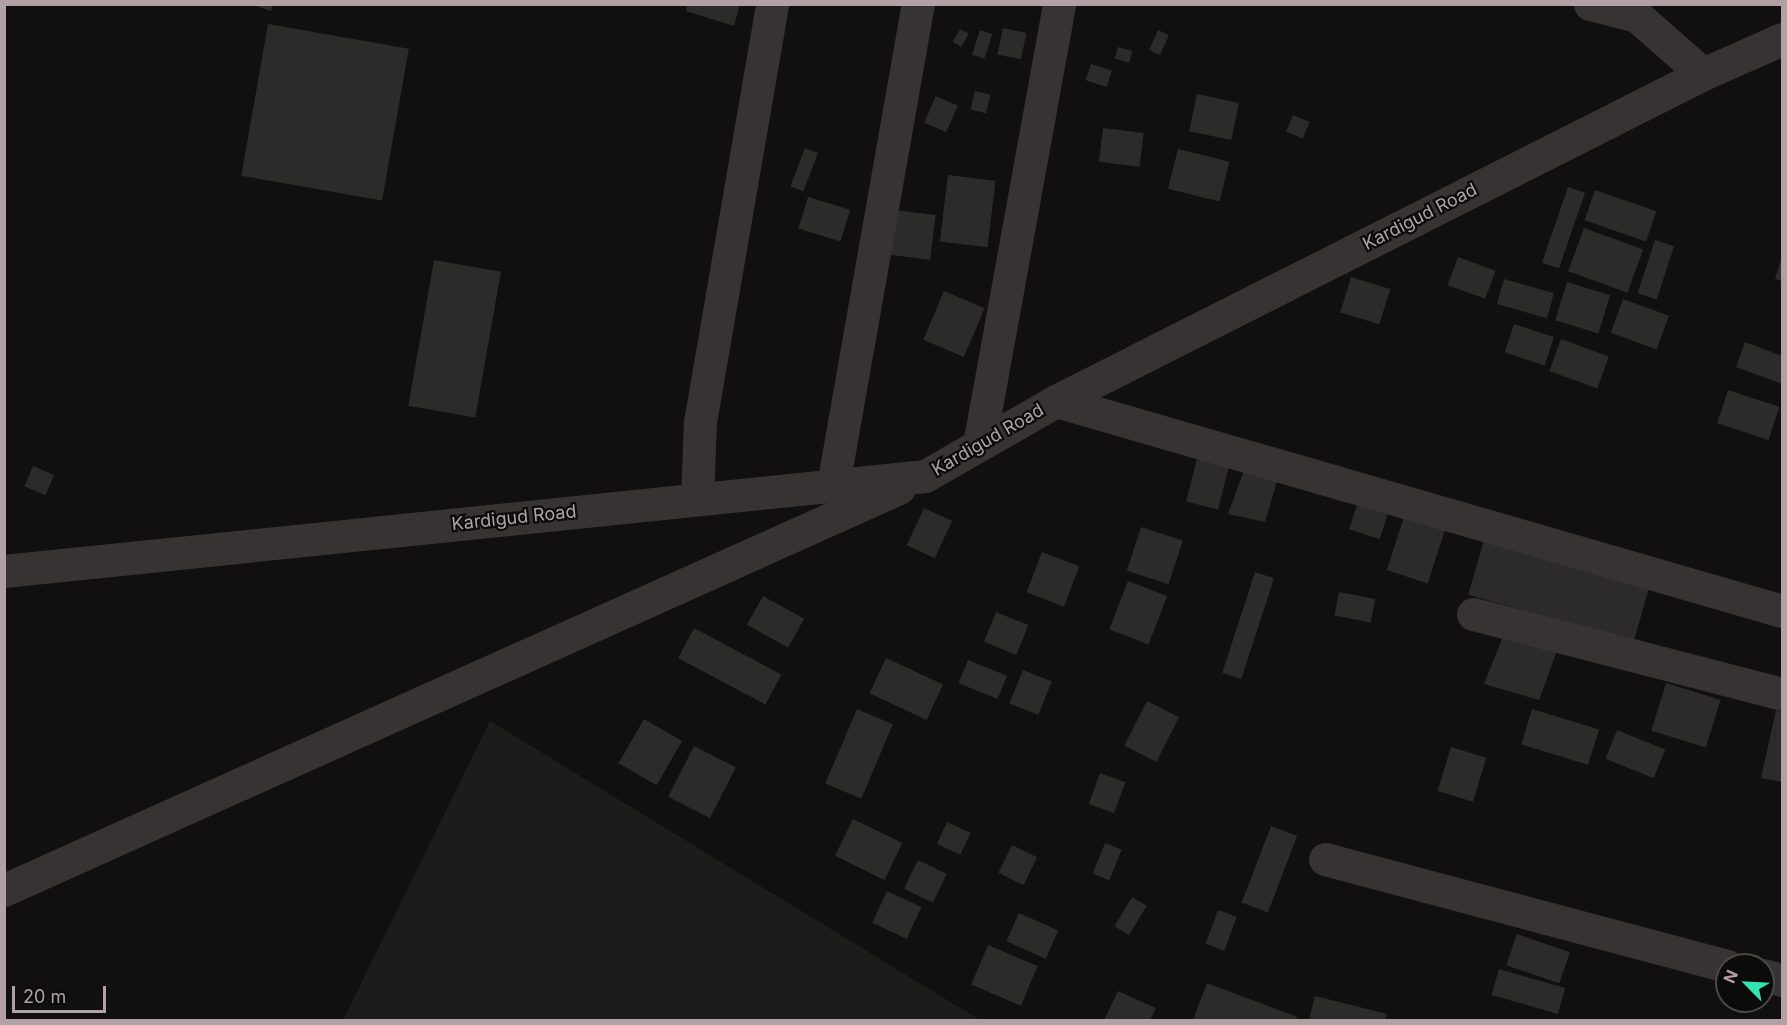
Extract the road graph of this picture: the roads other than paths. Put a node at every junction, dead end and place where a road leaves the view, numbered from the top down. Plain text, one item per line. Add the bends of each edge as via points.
1 (772, 4) edge
2 (918, 4) edge
3 (1059, 4) edge
4 (1590, 4) edge
5 (1782, 39) edge
6 (1703, 74) junction
7 (1056, 401) junction
8 (979, 445) junction
9 (925, 476) junction
10 (833, 485) junction
11 (698, 499) junction
12 (4, 571) edge
13 (1782, 610) edge
14 (1473, 614) dead end
15 (1782, 694) edge
16 (1324, 859) dead end
17 (4, 890) edge
18 (1715, 963) edge

1 - 11 street via 700,422
2 - 10 street
3 - 8 street
4 - 6 street via 1637,16
5 - 6 street, Kardigud Road
6 - 7 street, Kardigud Road
7 - 8 street, Kardigud Road
7 - 13 street
8 - 9 street, Kardigud Road
9 - 10 street, Kardigud Road
9 - 17 street
10 - 11 street, Kardigud Road
11 - 12 street, Kardigud Road
14 - 15 street
16 - 18 street

